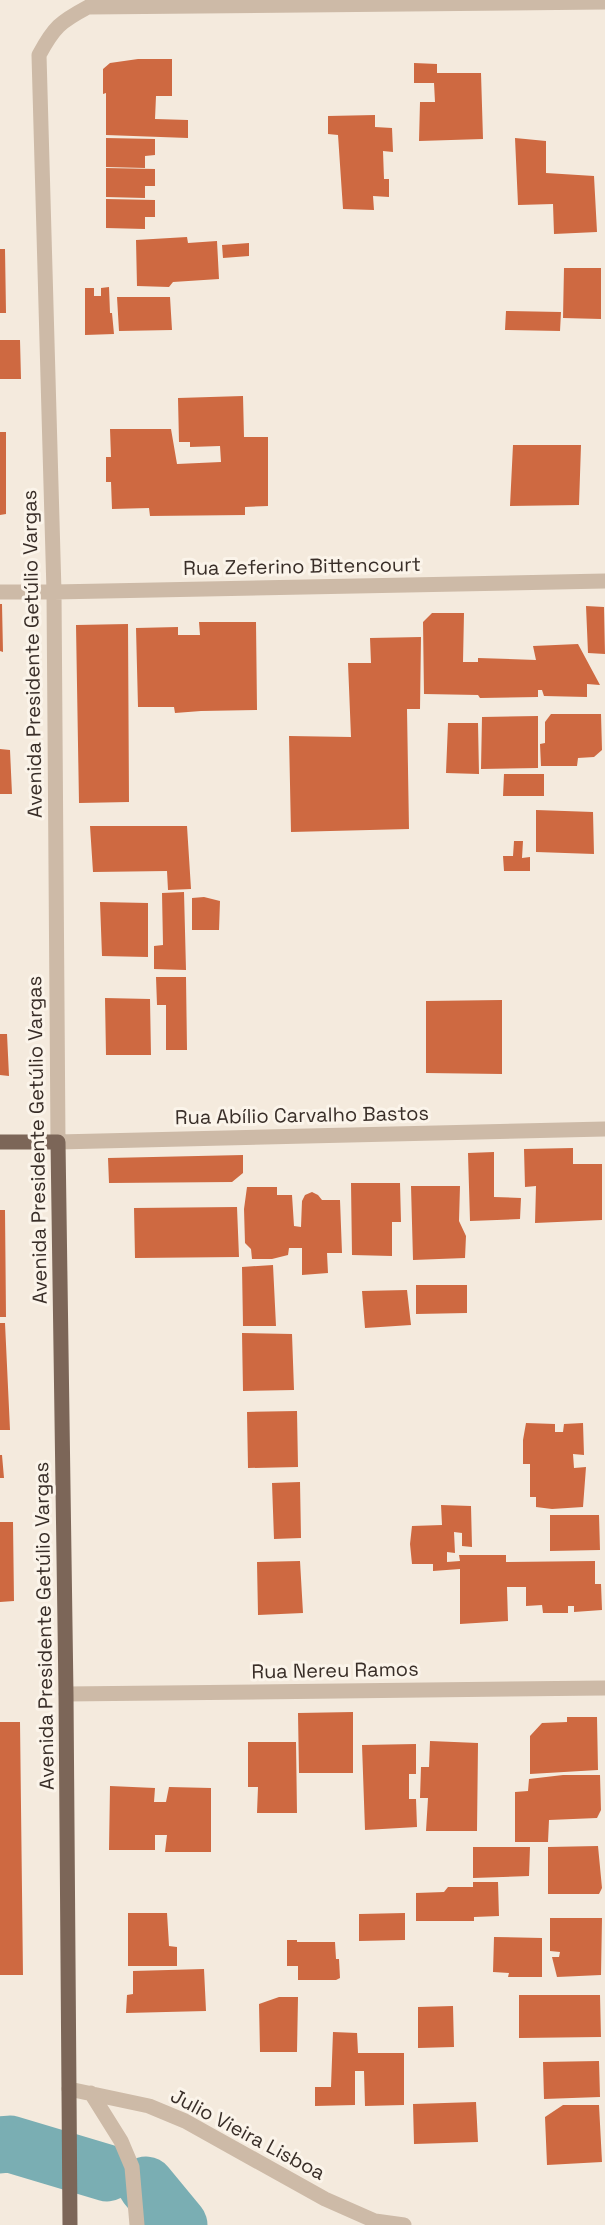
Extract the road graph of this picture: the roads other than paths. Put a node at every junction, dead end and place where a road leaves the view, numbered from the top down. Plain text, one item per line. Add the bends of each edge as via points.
1 (605, 2) edge
2 (605, 581) edge
3 (0, 592) edge
4 (54, 592) junction
5 (605, 1129) edge
6 (0, 1142) edge
7 (58, 1142) junction
8 (605, 1688) edge
9 (66, 1694) junction
10 (69, 2089) junction
11 (91, 2093) junction
12 (70, 2225) edge
13 (137, 2225) edge
14 (404, 2225) edge

1 - 4 street, Avenida Presidente Getúlio Vargas via 88,7 64,20 51,33 39,55
2 - 4 street, Rua Zeferino Bittencourt
3 - 4 street, Rua Zeferino Bittencourt
4 - 7 street, Avenida Presidente Getúlio Vargas
5 - 7 street, Rua Abílio Carvalho Bastos
6 - 7 main road, Rua Abílio Carvalho Bastos
7 - 9 main road, Avenida Presidente Getúlio Vargas
8 - 9 street, Rua Nereu Ramos
9 - 10 main road, Avenida Presidente Getúlio Vargas
10 - 11 street, Julio Vieira Lisboa
10 - 12 main road, Avenida Presidente Getúlio Vargas
11 - 13 street via 132,2167
11 - 14 street, Julio Vieira Lisboa via 149,2106 184,2121 325,2199 375,2221

